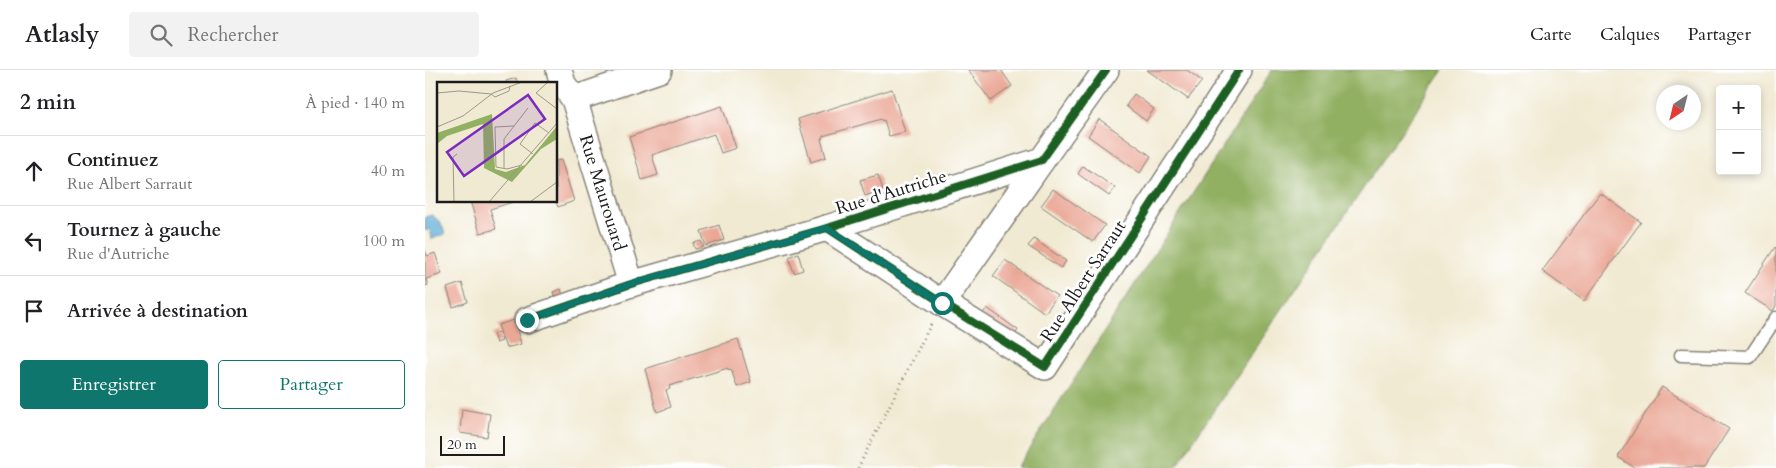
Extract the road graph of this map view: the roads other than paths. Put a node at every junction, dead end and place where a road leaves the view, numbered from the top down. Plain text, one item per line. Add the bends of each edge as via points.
1 (659, 70) edge
2 (1106, 70) edge
3 (1239, 70) edge
4 (563, 85) edge
5 (1042, 160) junction
6 (827, 228) junction
7 (631, 284) junction
8 (942, 303) junction
9 (1776, 318) edge
10 (527, 320) dead end
11 (1681, 355) dead end

1 - 4 street, Rue Maurouard
2 - 5 street
3 - 8 street, Rue Albert Sarraut via 1045,367
4 - 7 street, Rue Maurouard
5 - 6 street, Rue d'Autriche
5 - 8 street
6 - 7 street, Rue d'Autriche
6 - 8 street, Rue Albert Sarraut
7 - 10 street, Rue d'Autriche
9 - 11 lane via 1750,356

